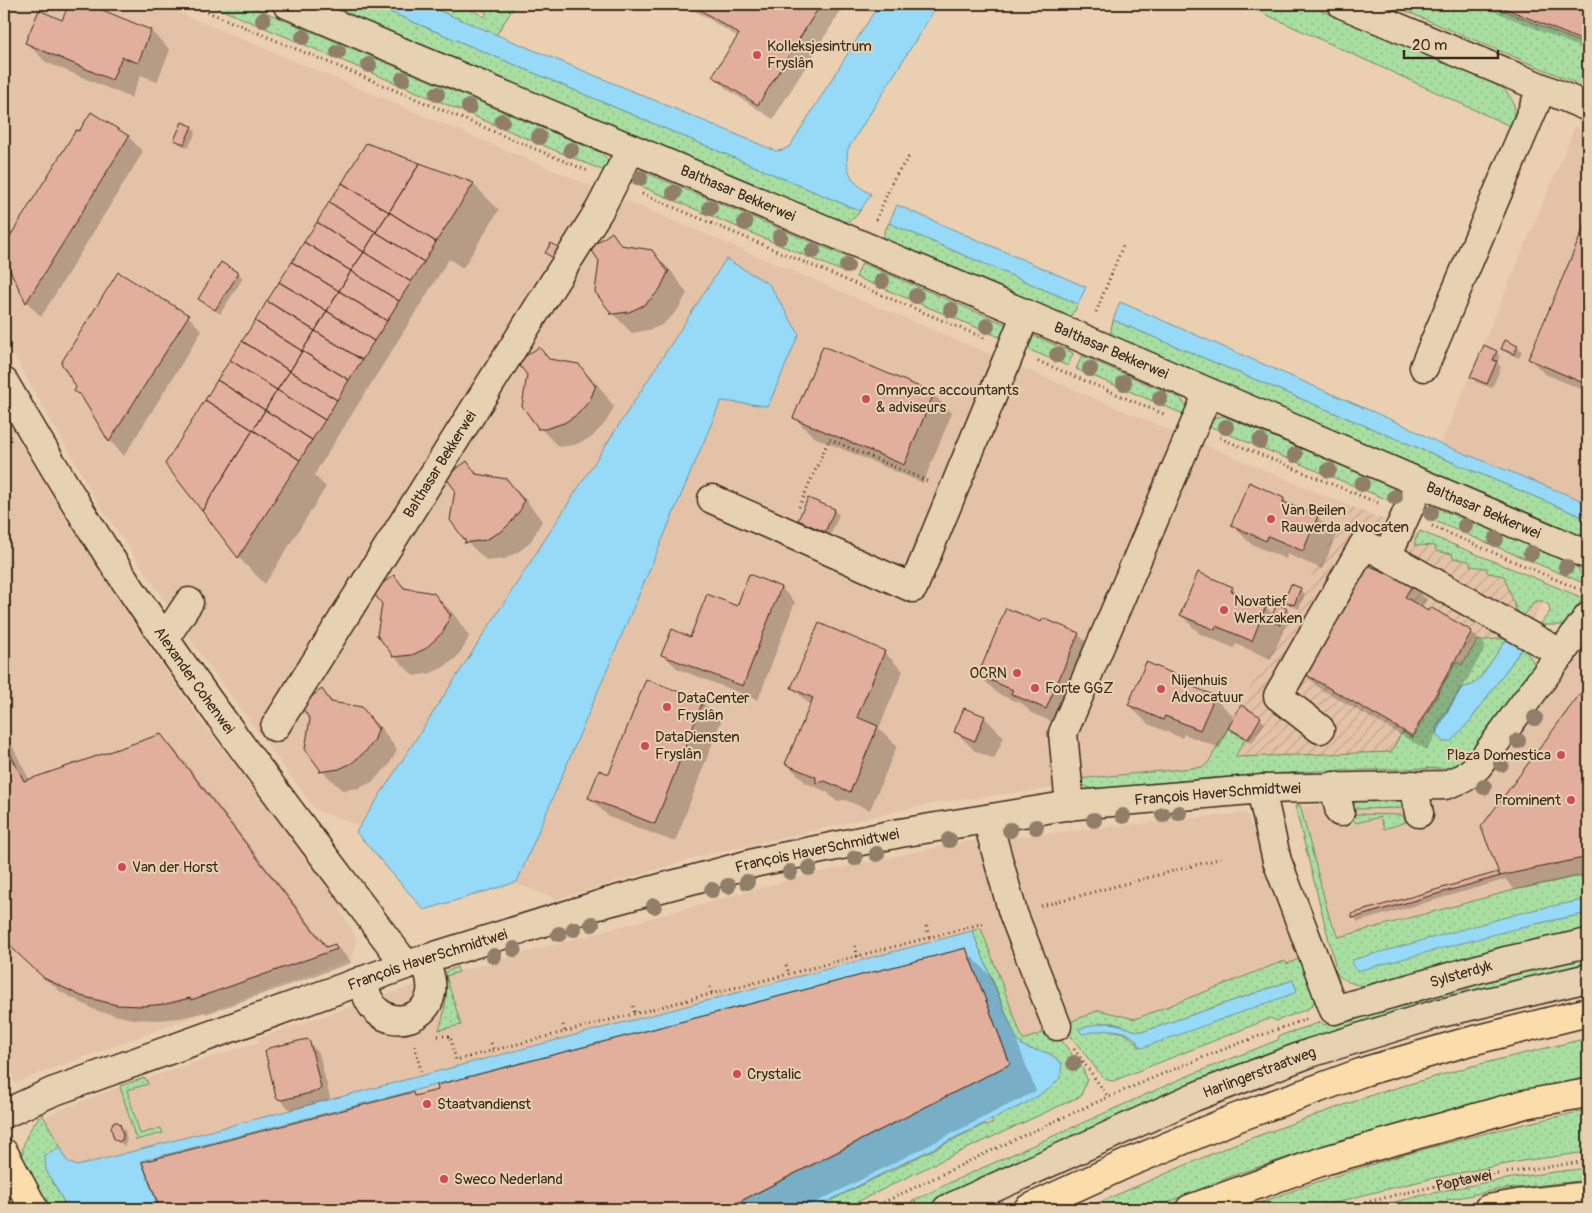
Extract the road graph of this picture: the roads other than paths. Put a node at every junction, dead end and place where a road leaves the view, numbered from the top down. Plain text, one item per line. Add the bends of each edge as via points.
1 (287, 4) edge
2 (1342, 4) edge
3 (1542, 88) junction
4 (1588, 108) edge
5 (631, 149) junction
6 (1026, 314) junction
7 (1424, 367) dead end
8 (4, 382) edge
9 (1208, 393) junction
10 (1420, 484) junction
11 (712, 499) dead end
12 (1588, 555) edge
13 (1387, 556) junction
14 (189, 602) dead end
15 (1588, 617) edge
16 (165, 638) junction
17 (1562, 654) junction
18 (275, 727) dead end
19 (1320, 729) dead end
20 (1413, 785) junction
21 (1263, 789) junction
22 (1070, 806) junction
23 (1419, 813) dead end
24 (986, 819) junction
25 (1588, 944) edge
26 (415, 962) junction
27 (1588, 978) edge
28 (361, 980) junction
29 (1588, 1012) edge
30 (1057, 1026) road end
31 (1588, 1093) edge
32 (4, 1114) edge
33 (4, 1153) edge
34 (1588, 1196) edge
35 (34, 1209) edge
36 (947, 1209) edge
37 (1028, 1209) edge
38 (1190, 1209) edge
39 (1488, 1209) edge

1 - 5 street, Balthasar Bekkerwei
2 - 3 street
3 - 4 street
3 - 7 street
5 - 6 street, Balthasar Bekkerwei
5 - 18 street, Balthasar Bekkerwei via 600,209
6 - 9 street, Balthasar Bekkerwei
6 - 11 street via 913,588
8 - 16 street, Alexander Cohenwei via 107,553
9 - 10 street, Balthasar Bekkerwei
9 - 22 street via 1063,733
10 - 12 street, Balthasar Bekkerwei
10 - 13 street
13 - 17 street
13 - 19 street via 1364,544 1278,696
14 - 16 street
15 - 17 street, François HaverSchmidtwei
16 - 26 street, Alexander Cohenwei via 257,768
17 - 20 street, François HaverSchmidtwei via 1478,766 1464,778 1445,785
20 - 21 street, François HaverSchmidtwei via 1337,799
20 - 23 street
21 - 22 street, François HaverSchmidtwei
21 - 25 street, Sylsterdyk via 1277,861 1334,1010 1506,961
22 - 24 street, François HaverSchmidtwei
24 - 26 street, François HaverSchmidtwei via 758,862 605,903
24 - 30 street via 1013,913
26 - 28 street, François HaverSchmidtwei
26 - 28 street via 432,983 431,994 427,1006 408,1019 397,1020 377,1011 370,1003
27 - 36 street, Harlingerstraatweg via 1437,1014 1310,1052 1194,1097
28 - 32 street, François HaverSchmidtwei via 52,1092
29 - 37 main road via 1366,1071 1209,1129
31 - 38 main road via 1525,1104 1326,1160
33 - 35 main road
34 - 39 main road

